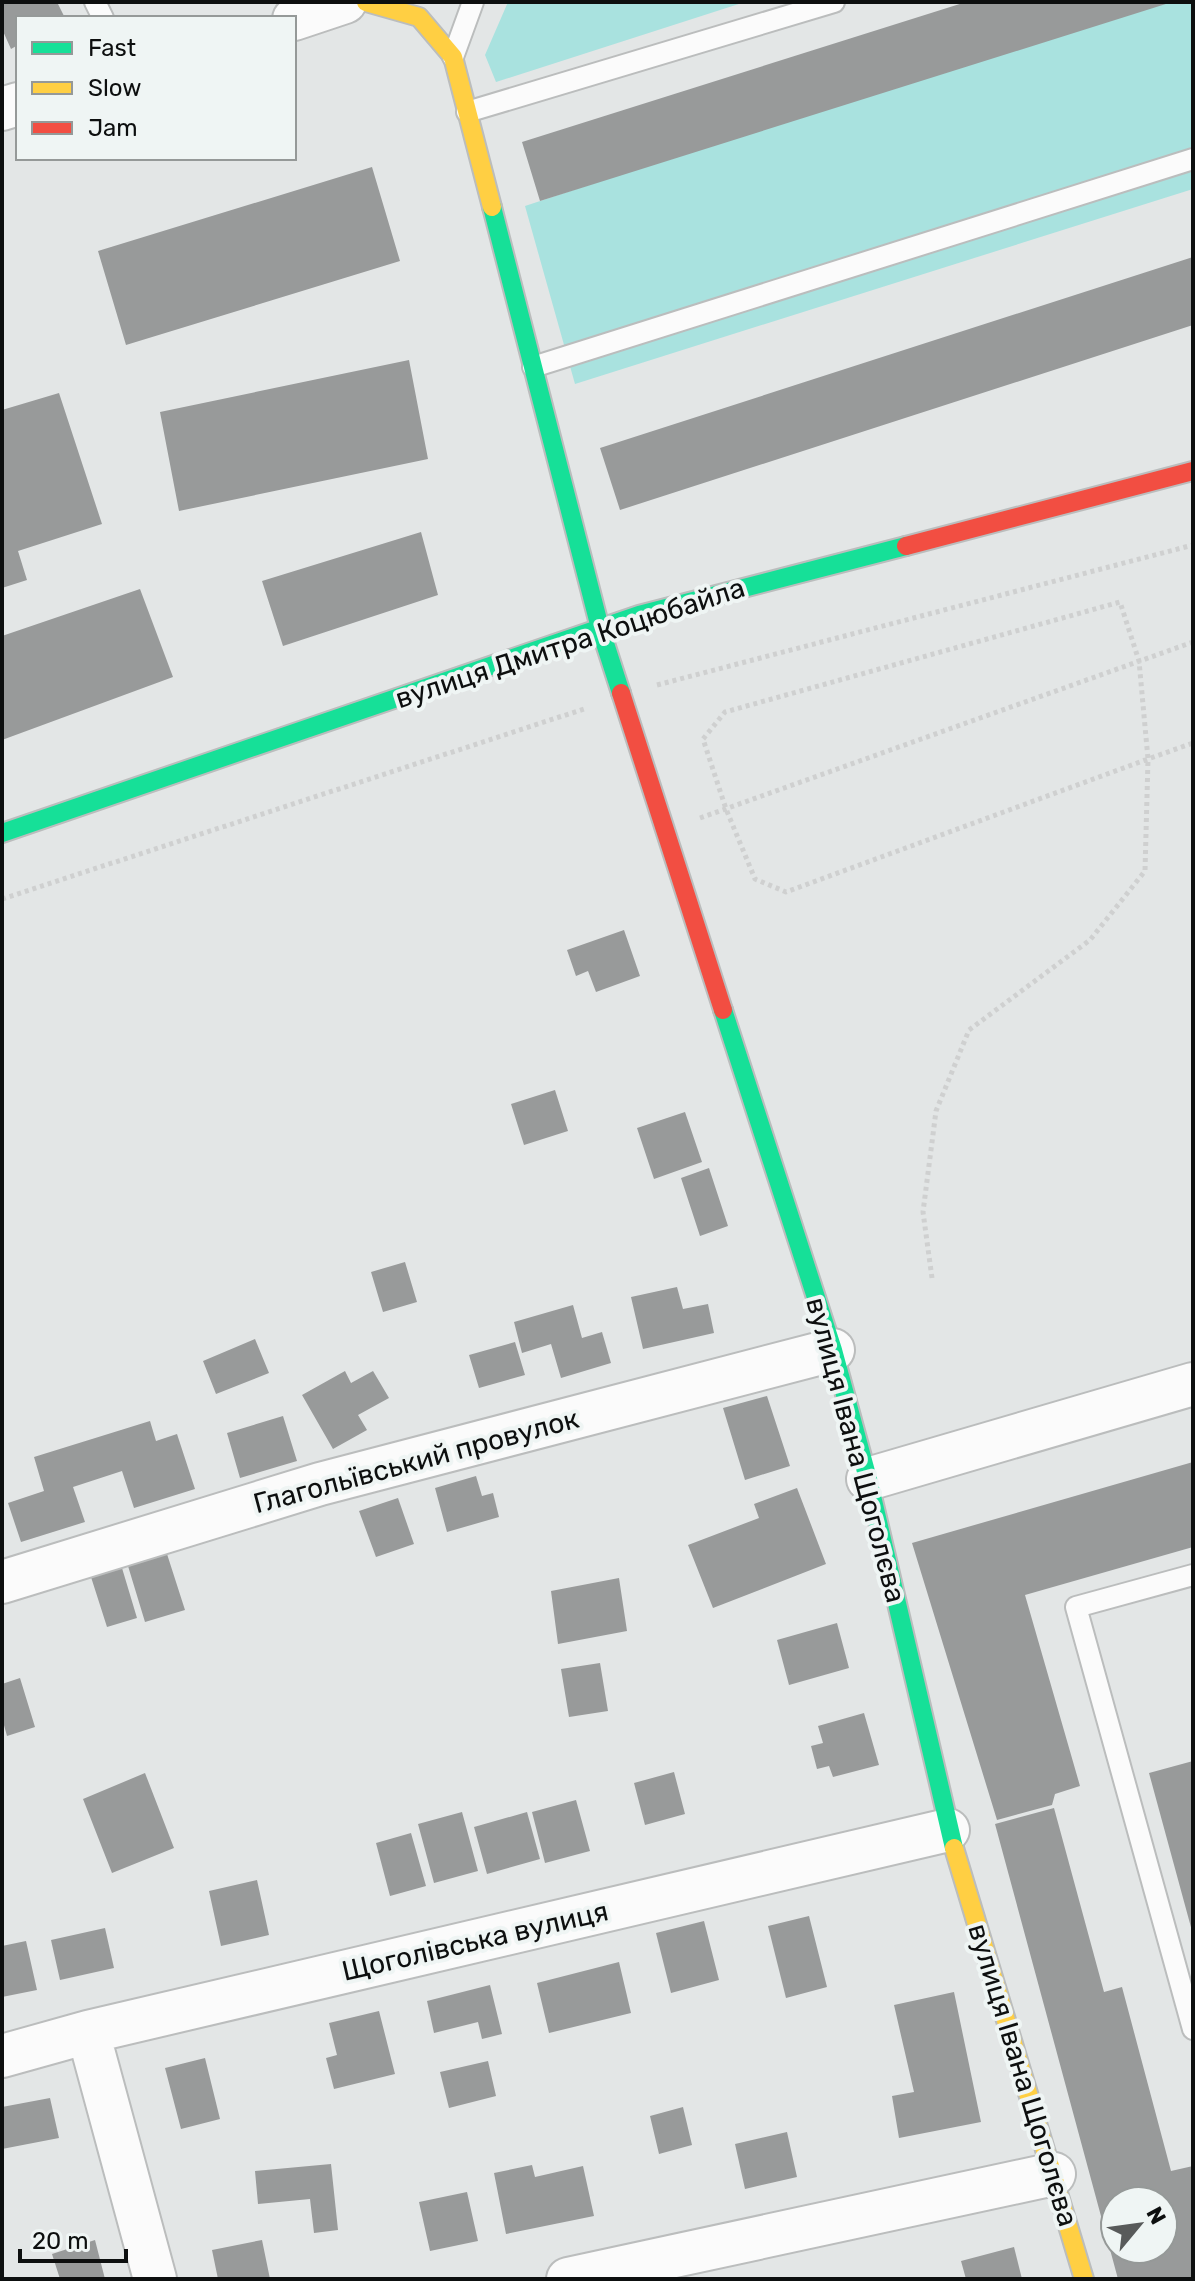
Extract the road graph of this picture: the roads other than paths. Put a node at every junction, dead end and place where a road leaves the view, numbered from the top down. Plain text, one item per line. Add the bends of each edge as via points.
1 (345, 2) edge
2 (366, 2) edge
3 (473, 2) edge
4 (834, 2) edge
5 (296, 18) edge
6 (453, 57) junction
7 (467, 112) junction
8 (1193, 159) edge
9 (533, 367) junction
10 (1193, 471) edge
11 (600, 628) junction
12 (2, 833) edge
13 (833, 1350) junction
14 (1193, 1384) edge
15 (868, 1479) junction
16 (1193, 1575) edge
17 (2, 1582) edge
18 (948, 1830) junction
19 (1193, 2029) edge
20 (88, 2032) junction
21 (2, 2056) edge
22 (1054, 2174) junction
23 (155, 2279) edge
24 (568, 2279) edge
25 (1084, 2279) edge

1 - 5 street
2 - 6 street via 419,17
3 - 6 lane
4 - 7 lane
6 - 7 street, вулиця Івана Щоголєва
7 - 9 street, вулиця Івана Щоголєва
8 - 9 lane
9 - 11 street, вулиця Івана Щоголєва
10 - 11 street, вулиця Дмитра Коцюбайла
11 - 12 street, вулиця Дмитра Коцюбайла
11 - 13 street, вулиця Івана Щоголєва
13 - 15 street, вулиця Івана Щоголєва
13 - 17 street, Глагольївський провулок via 320,1484
14 - 15 street
15 - 18 street, вулиця Івана Щоголєва
16 - 19 lane via 1076,1607
18 - 20 street, Щоголівська вулиця
18 - 22 street, вулиця Івана Щоголєва
20 - 21 street, Щоголівська вулиця
20 - 23 street
22 - 24 street
22 - 25 street, вулиця Івана Щоголєва

